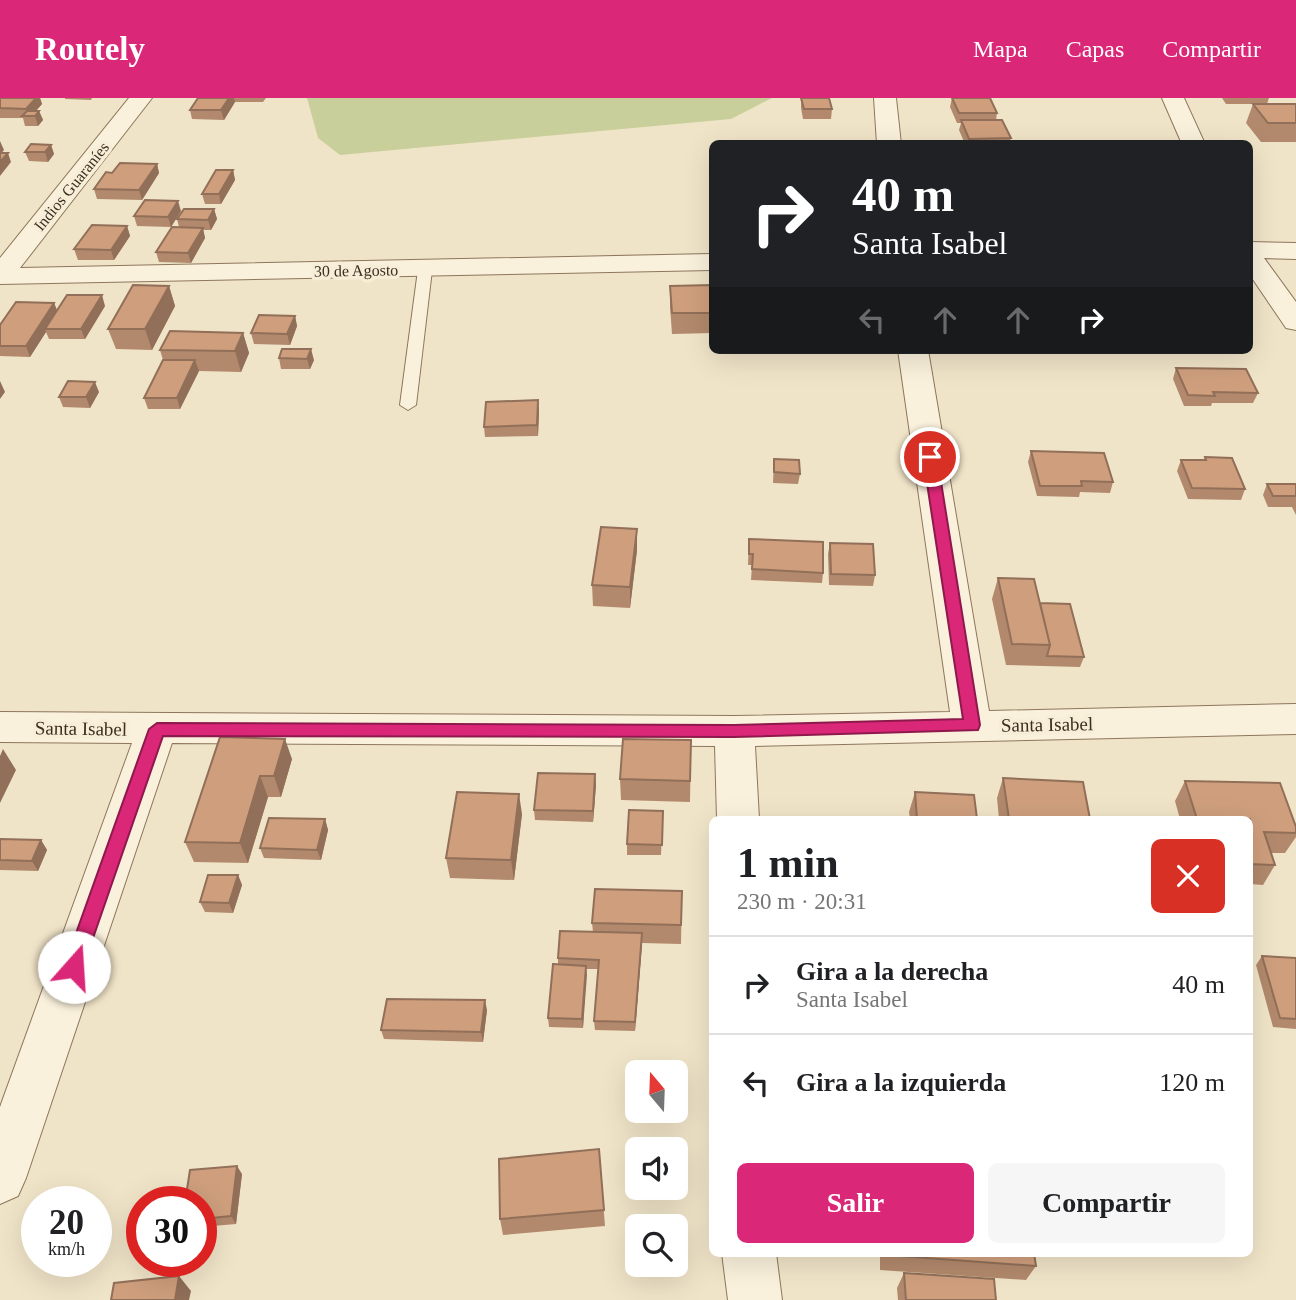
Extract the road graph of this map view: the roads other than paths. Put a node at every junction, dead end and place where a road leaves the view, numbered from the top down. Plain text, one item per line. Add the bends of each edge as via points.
1 (141, 98) edge
2 (885, 98) edge
3 (1172, 98) edge
4 (889, 140) edge
5 (1192, 140) edge
6 (1253, 250) edge
7 (1296, 251) edge
8 (1253, 261) edge
9 (709, 262) edge
10 (425, 270) junction
11 (0, 276) edge
12 (1296, 322) edge
13 (914, 354) edge
14 (408, 405) dead end
15 (1296, 719) edge
16 (972, 725) junction
17 (0, 727) edge
18 (157, 729) junction
19 (734, 731) junction
20 (738, 816) edge
21 (0, 1178) edge
22 (750, 1257) edge
23 (755, 1300) edge

1 - 11 street, Indios Guaraníes
2 - 4 street
3 - 5 street
6 - 7 street
8 - 12 street
9 - 10 street, 30 de Agosto
10 - 11 street, 30 de Agosto
10 - 14 lane
13 - 16 street
15 - 16 street, Santa Isabel
16 - 19 street, Santa Isabel
17 - 18 street, Santa Isabel
18 - 19 street, Santa Isabel
18 - 21 street
19 - 20 street
22 - 23 street

